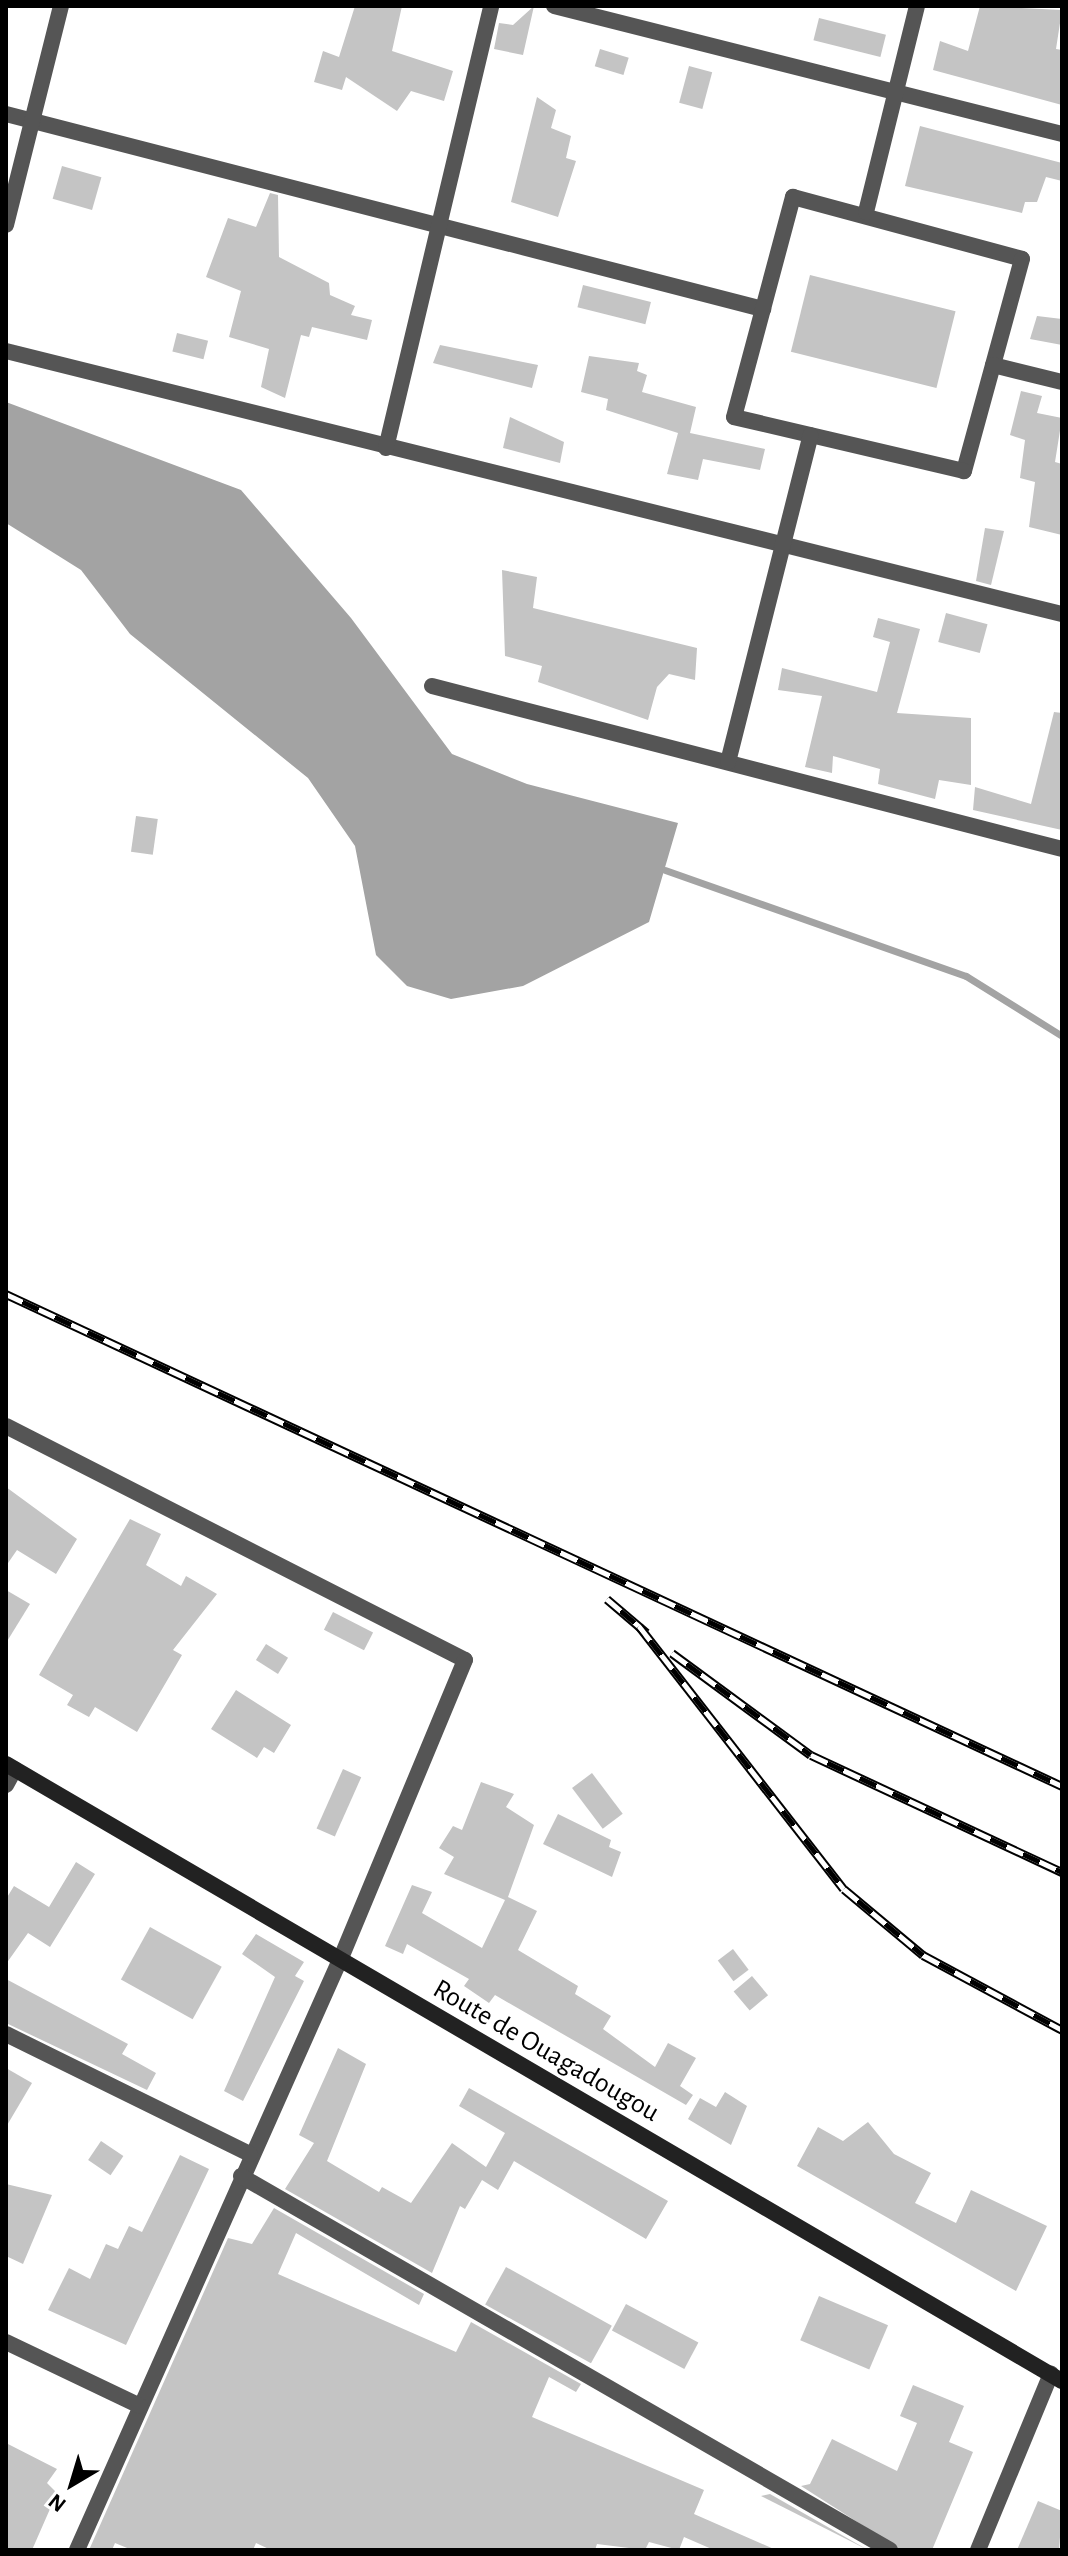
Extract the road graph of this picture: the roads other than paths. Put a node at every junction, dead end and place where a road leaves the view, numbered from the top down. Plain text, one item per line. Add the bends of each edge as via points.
1 (61, 6) edge
2 (491, 6) edge
3 (554, 6) edge
4 (917, 6) edge
5 (896, 93) junction
6 (6, 114) edge
7 (32, 121) junction
8 (1062, 134) edge
9 (866, 212) junction
10 (6, 225) edge
11 (439, 225) junction
12 (763, 309) junction
13 (6, 351) edge
14 (993, 365) junction
15 (1062, 382) edge
16 (811, 435) junction
17 (386, 448) junction
18 (783, 546) junction
19 (1062, 614) edge
20 (432, 686) dead end
21 (728, 762) junction
22 (1062, 849) edge
23 (6, 1426) edge
24 (11, 1766) edge
25 (6, 1785) edge
26 (339, 1962) junction
27 (6, 2034) edge
28 (250, 2154) junction
29 (241, 2176) junction
30 (6, 2342) edge
31 (1056, 2378) edge
32 (140, 2406) junction
33 (77, 2550) edge
34 (890, 2550) edge
35 (978, 2550) edge

1 - 7 street
2 - 11 street
3 - 5 street
4 - 5 street
5 - 8 street
5 - 9 street
6 - 7 street
7 - 10 street
7 - 11 street
9 - 12 street via 793,197
9 - 14 street via 1022,259
11 - 12 street
11 - 17 street
12 - 16 street via 734,417
13 - 17 street
14 - 15 street
14 - 16 street via 964,471
16 - 18 street
17 - 18 street
18 - 19 street
18 - 21 street
20 - 21 street
21 - 22 street
23 - 26 street via 465,1660
24 - 25 street
24 - 26 street, Route de Ouagadougou
26 - 28 street
26 - 31 street, Route de Ouagadougou
27 - 28 street
28 - 29 street
29 - 32 street
29 - 34 street
30 - 32 street
31 - 35 street
32 - 33 street

